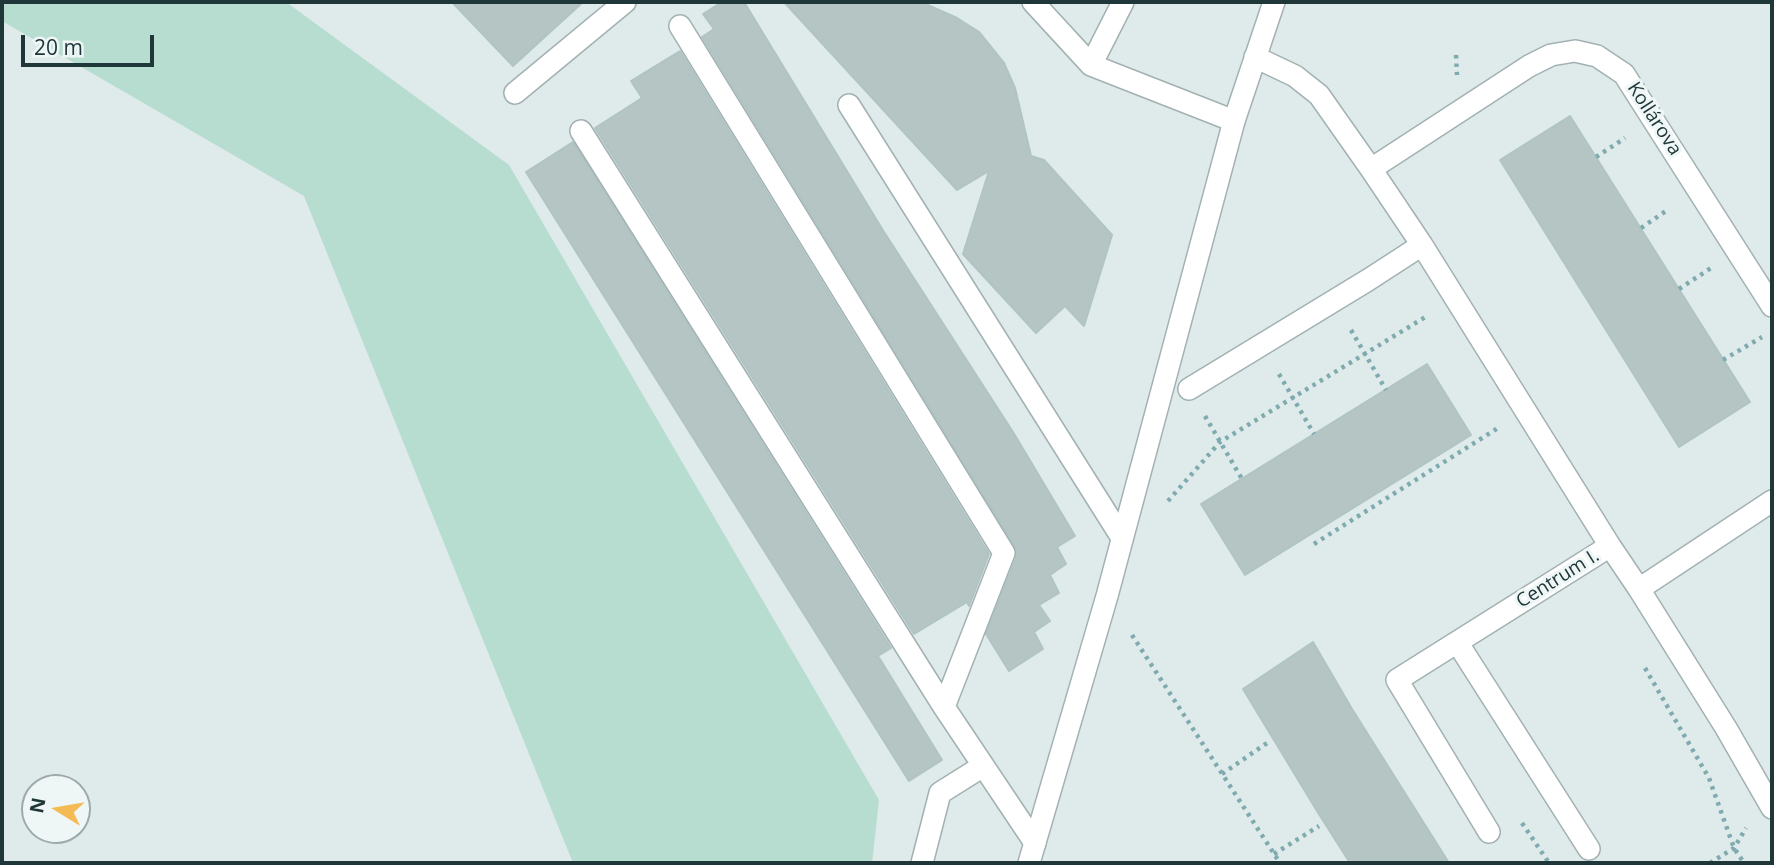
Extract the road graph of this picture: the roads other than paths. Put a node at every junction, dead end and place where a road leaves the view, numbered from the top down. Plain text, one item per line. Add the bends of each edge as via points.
1 (625, 2) edge
2 (1033, 2) edge
3 (1123, 2) edge
4 (1274, 2) edge
5 (680, 26) dead end
6 (1255, 57) junction
7 (1091, 65) junction
8 (514, 93) dead end
9 (849, 105) dead end
10 (1234, 121) junction
11 (581, 131) dead end
12 (1371, 169) junction
13 (1422, 244) junction
14 (1772, 306) edge
15 (1189, 389) road end
16 (1772, 501) edge
17 (1122, 538) junction
18 (1610, 546) junction
19 (1639, 589) junction
20 (1457, 642) junction
21 (944, 707) junction
22 (983, 766) junction
23 (1769, 803) edge
24 (1489, 832) dead end
25 (1589, 849) dead end
26 (1032, 853) edge
27 (922, 863) edge

1 - 8 street
2 - 7 street
3 - 7 street
4 - 6 street
5 - 21 street via 1003,552
6 - 10 street
6 - 12 street via 1294,76 1319,95
7 - 10 street
9 - 17 street
10 - 17 street
11 - 21 street
12 - 13 street
12 - 14 street, Kollárova via 1529,66 1551,55 1575,51 1597,56 1624,74
13 - 15 street
13 - 18 street
16 - 19 street
17 - 26 street
18 - 19 street, Centrum I.
18 - 20 street, Centrum I.
19 - 23 street, Centrum I.
20 - 24 street, Centrum I. via 1396,680
20 - 25 street
21 - 22 street
22 - 26 street
22 - 27 street via 940,793

